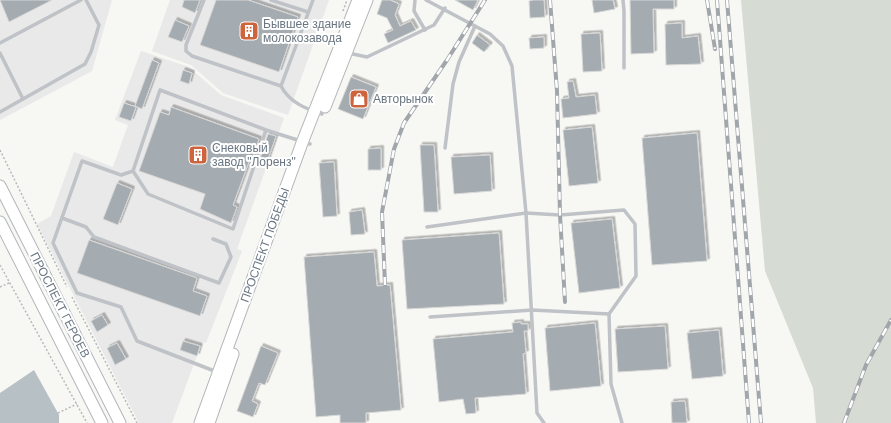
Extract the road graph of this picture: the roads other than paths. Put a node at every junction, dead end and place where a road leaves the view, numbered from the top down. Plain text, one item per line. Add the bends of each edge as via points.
1 (81, 0) edge
2 (86, 0) edge
3 (204, 0) edge
4 (271, 0) edge
5 (313, 0) edge
6 (358, 0) edge
7 (367, 0) edge
8 (415, 0) edge
9 (426, 0) edge
10 (623, 0) edge
11 (445, 8) junction
12 (308, 12) junction
13 (475, 26) junction
14 (425, 30) junction
15 (0, 43) edge
16 (0, 53) edge
17 (347, 53) junction
18 (624, 68) dead end
19 (281, 86) junction
20 (23, 99) junction
21 (0, 112) edge
22 (319, 113) junction
23 (266, 130) junction
24 (306, 143) junction
25 (445, 148) dead end
26 (133, 171) junction
27 (0, 186) edge
28 (526, 213) junction
29 (62, 218) junction
30 (0, 222) edge
31 (427, 227) dead end
32 (213, 239) dead end
33 (532, 310) junction
34 (609, 314) junction
35 (430, 317) dead end
36 (222, 374) junction
37 (102, 423) edge
38 (120, 423) edge
39 (200, 423) edge
40 (209, 423) edge
41 (544, 423) edge
42 (622, 423) edge

1 - 15 lane
2 - 20 lane via 99,25 85,64
3 - 19 lane via 186,51 192,56
4 - 12 lane
5 - 12 lane
6 - 22 main road, ПРОСПЕКТ ПОБЕДЫ
7 - 17 main road, ПРОСПЕКТ ПОБЕДЫ
8 - 14 lane via 414,11
9 - 11 lane
10 - 18 lane
11 - 13 lane
11 - 14 lane via 434,25
12 - 19 lane
13 - 25 lane via 452,84
13 - 28 lane via 490,34 503,46 512,66
14 - 17 lane via 367,57
16 - 20 lane
17 - 22 main road, ПРОСПЕКТ ПОБЕДЫ
19 - 22 lane via 285,95 307,109
20 - 21 lane
22 - 24 main road, ПРОСПЕКТ ПОБЕДЫ
23 - 24 lane
23 - 26 lane via 160,90
23 - 26 lane via 233,229 148,194
24 - 36 main road, ПРОСПЕКТ ПОБЕДЫ
26 - 29 lane via 121,175 82,161
27 - 38 main road, ПРОСПЕКТ ГЕРОЕВ
28 - 31 lane
28 - 33 lane
28 - 34 lane via 560,215 624,210 635,224 636,276
29 - 32 lane via 86,227 94,237 219,283 231,257 226,244
29 - 36 lane via 53,243 77,293 121,307 137,341
30 - 37 main road, ПРОСПЕКТ ГЕРОЕВ
33 - 34 lane
33 - 35 lane
33 - 41 lane via 537,413
34 - 42 lane via 611,384
36 - 39 main road, ПРОСПЕКТ ПОБЕДЫ
36 - 40 main road, ПРОСПЕКТ ПОБЕДЫ

